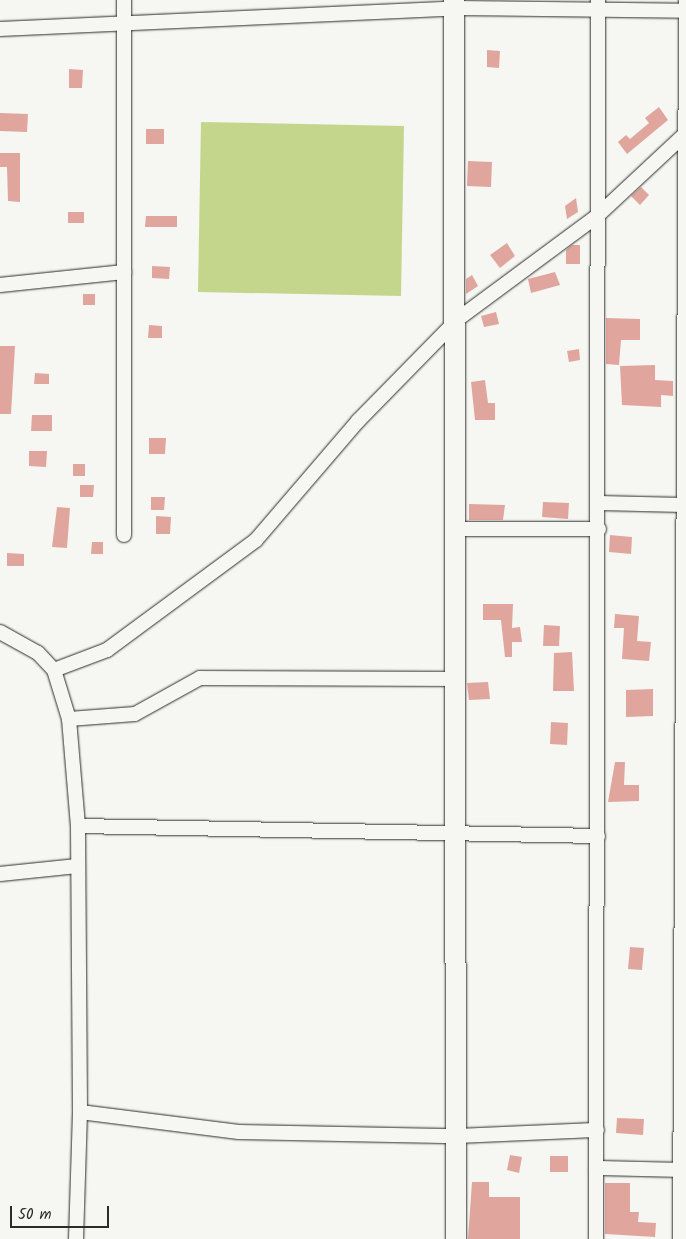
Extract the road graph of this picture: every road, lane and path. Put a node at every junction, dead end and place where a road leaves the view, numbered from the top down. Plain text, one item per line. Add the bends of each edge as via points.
1 (124, 0) edge
2 (454, 4) edge
3 (685, 5) edge
4 (598, 6) edge
5 (124, 23) junction
6 (0, 29) edge
7 (685, 134) edge
8 (598, 216) junction
9 (124, 272) junction
10 (685, 281) edge
11 (0, 285) edge
12 (458, 319) junction
13 (599, 503) junction
14 (683, 505) junction
15 (599, 528) junction
16 (457, 529) junction
17 (124, 535) dead end
18 (684, 586) edge
19 (0, 632) edge
20 (54, 670) junction
21 (457, 678) junction
22 (684, 700) edge
23 (69, 720) junction
24 (78, 826) junction
25 (457, 833) junction
26 (598, 836) junction
27 (78, 866) junction
28 (0, 874) edge
29 (684, 996) edge
30 (80, 1112) junction
31 (597, 1130) junction
32 (457, 1136) junction
33 (596, 1168) junction
34 (683, 1170) edge
35 (76, 1239) edge
36 (456, 1239) edge
37 (596, 1239) edge
38 (680, 1239) edge

1 - 5 street
2 - 4 street
2 - 5 street
2 - 12 street
3 - 4 street
3 - 7 street
4 - 8 street
5 - 6 street
5 - 9 street
7 - 8 street
7 - 10 street
8 - 12 street
8 - 13 street
9 - 11 street
9 - 17 street
10 - 14 street
12 - 16 street
12 - 20 street via 358,421 256,540 107,650
13 - 14 street
13 - 15 street
14 - 18 street
15 - 16 street
15 - 26 street
16 - 21 street
18 - 22 street
19 - 20 street via 38,653
20 - 23 street
21 - 23 street via 200,678 135,714
21 - 25 street
22 - 29 street
23 - 24 street
24 - 25 street
24 - 27 street
25 - 26 street
25 - 32 street
26 - 31 street
27 - 28 street
27 - 30 street
29 - 34 street
30 - 32 street via 239,1132
30 - 35 street
31 - 32 street
31 - 33 street
32 - 36 street
33 - 34 street
33 - 37 street
34 - 38 street

